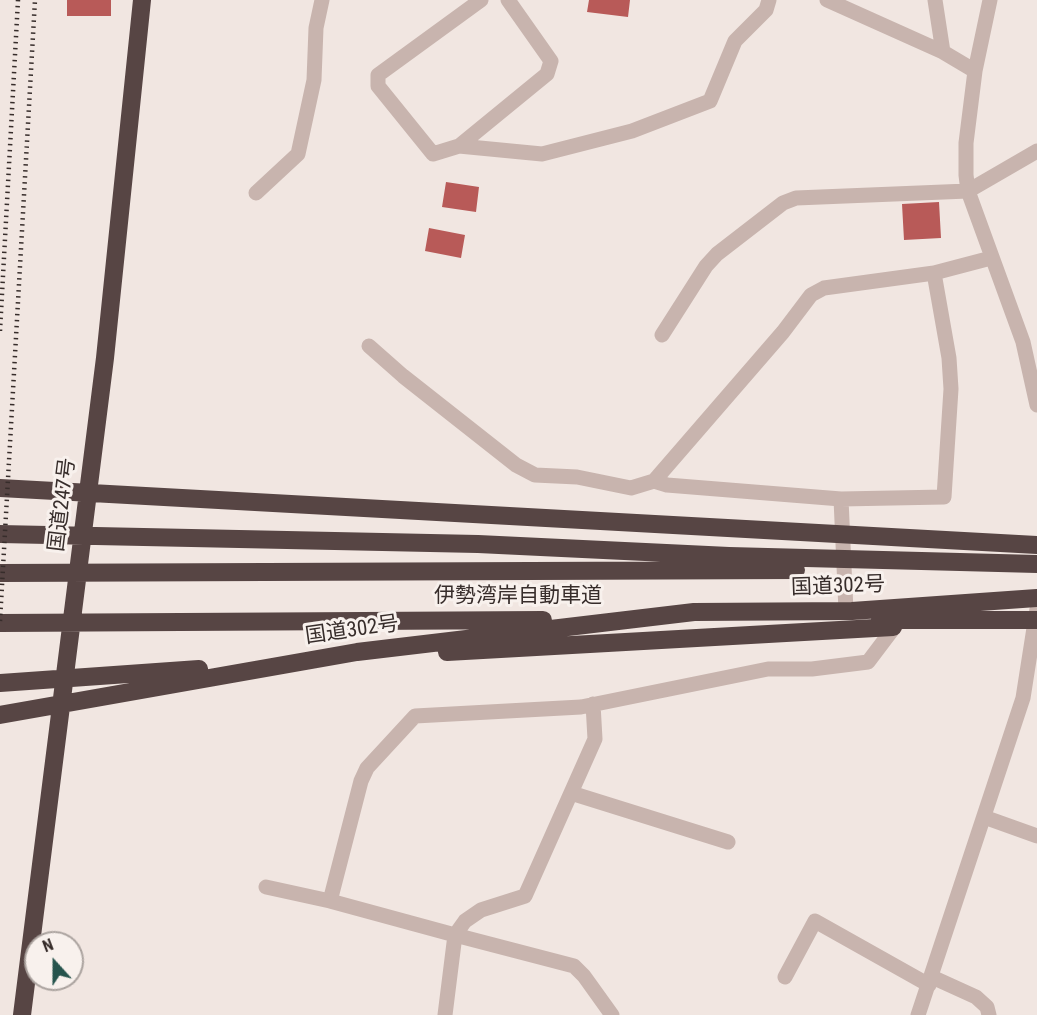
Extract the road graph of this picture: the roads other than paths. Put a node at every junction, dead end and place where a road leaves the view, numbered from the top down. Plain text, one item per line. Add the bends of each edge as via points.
1 (142, 0) edge
2 (322, 0) edge
3 (481, 0) edge
4 (508, 0) edge
5 (769, 0) edge
6 (826, 0) edge
7 (935, 0) edge
8 (990, 0) edge
9 (943, 52) junction
10 (975, 71) junction
11 (459, 146) junction
12 (1037, 151) edge
13 (968, 191) junction
14 (256, 194) dead end
15 (991, 258) junction
16 (934, 273) junction
17 (662, 335) dead end
18 (1030, 342) edge
19 (369, 346) dead end
20 (1037, 405) edge
21 (654, 481) junction
22 (0, 488) edge
23 (841, 499) junction
24 (843, 532) junction
25 (0, 534) edge
26 (1037, 545) edge
27 (1037, 566) edge
28 (0, 573) edge
29 (1037, 598) edge
30 (909, 607) junction
31 (846, 611) junction
32 (1036, 617) edge
33 (0, 623) edge
34 (136, 673) junction
35 (0, 674) edge
36 (0, 683) edge
37 (593, 704) junction
38 (0, 715) edge
39 (571, 793) junction
40 (984, 817) junction
41 (1037, 836) edge
42 (728, 842) dead end
43 (266, 887) dead end
44 (330, 900) junction
45 (455, 935) junction
46 (785, 977) dead end
47 (930, 981) junction
48 (21, 1015) edge
49 (445, 1015) edge
50 (612, 1015) edge
51 (918, 1015) edge
52 (989, 1015) edge

1 - 48 highway, 国道247号 via 105,357
2 - 14 street via 316,28 314,80 298,154
3 - 11 street via 378,75 378,86 433,154
4 - 11 street via 551,61 547,74
5 - 11 street via 766,10 735,41 710,100 632,131 542,154
6 - 9 street
7 - 9 street
8 - 10 street
9 - 10 street
10 - 13 street via 966,159
12 - 13 street
13 - 15 street
13 - 17 street via 796,198 783,203 706,266
15 - 16 street
15 - 18 street
16 - 21 street via 824,288 811,295
16 - 23 street via 951,389 944,497
18 - 20 street
19 - 21 street via 516,465 535,475 577,477 631,488
21 - 23 street
22 - 24 highway
23 - 24 street
24 - 26 highway
24 - 31 street
25 - 27 highway via 478,544
27 - 28 highway, 伊勢湾岸自動車道
29 - 30 highway, 国道302号
30 - 31 highway, 国道302号
30 - 37 street via 868,662 812,669 768,669
31 - 38 highway, 国道302号 via 694,612 357,652
32 - 33 highway, 伊勢湾岸自動車道
32 - 34 highway
32 - 40 street via 1023,698
34 - 35 highway
34 - 36 highway
37 - 39 street via 595,739
37 - 44 street via 415,716 364,774
39 - 42 street
39 - 45 street via 525,896 481,910 465,921
40 - 41 street
40 - 47 street
43 - 44 street
44 - 45 street
45 - 49 street
45 - 50 street via 574,966
46 - 47 street via 815,921
47 - 51 street
47 - 52 street via 976,998 987,1006

